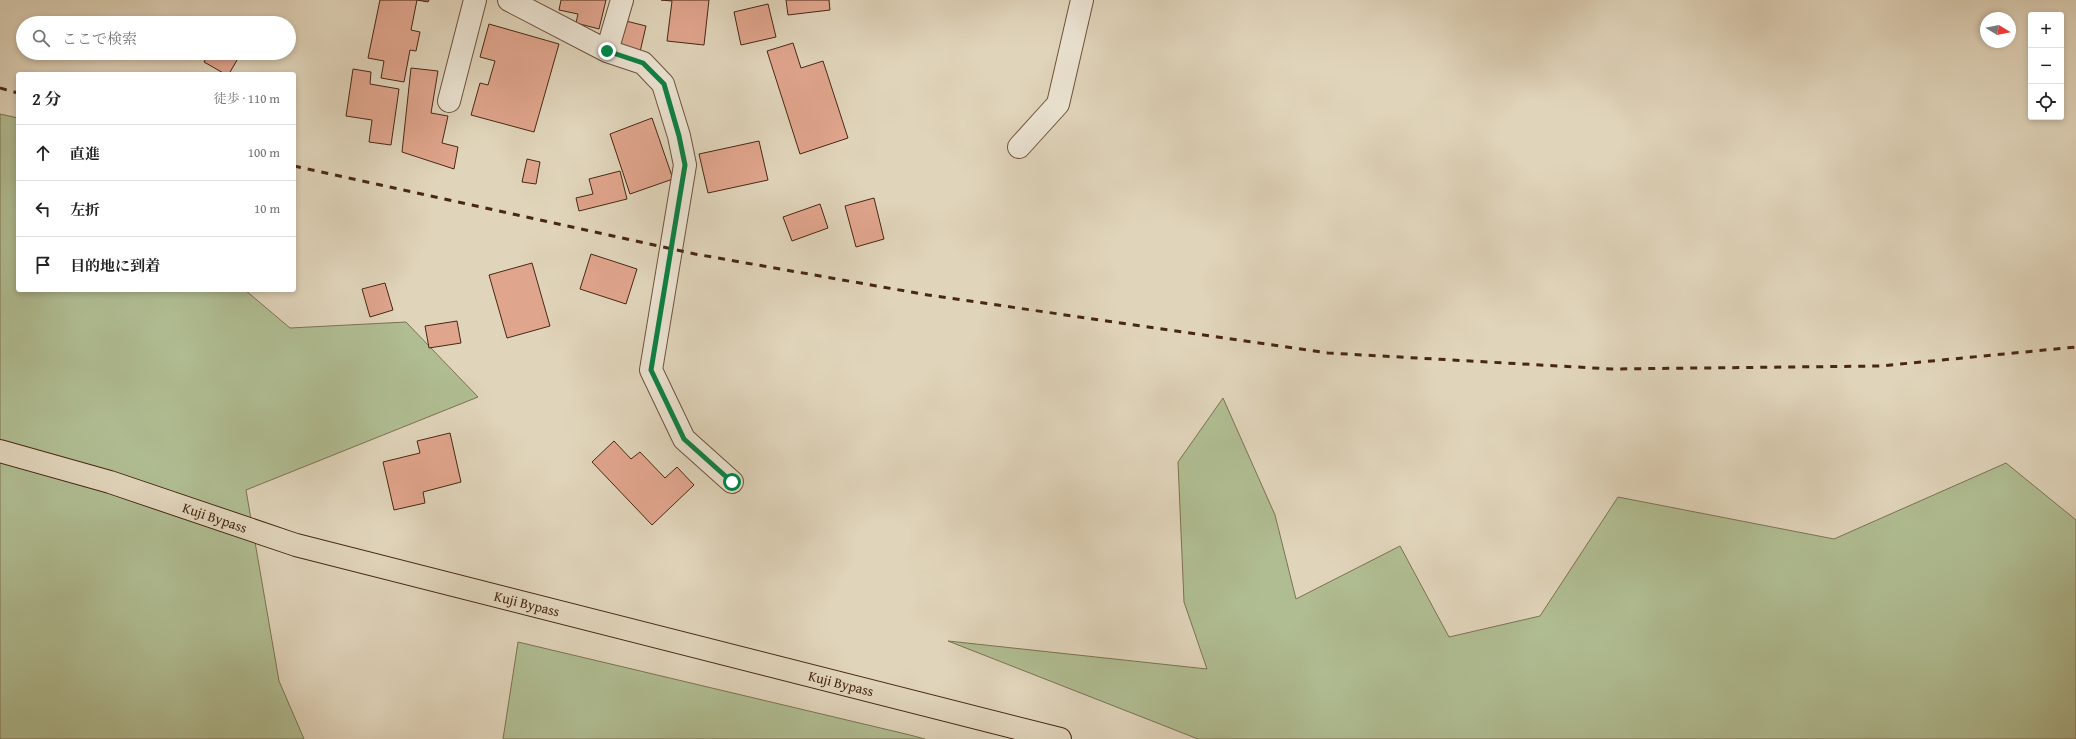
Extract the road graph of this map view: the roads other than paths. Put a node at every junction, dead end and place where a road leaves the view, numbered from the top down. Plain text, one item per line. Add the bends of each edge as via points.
1 (475, 0) edge
2 (509, 0) edge
3 (622, 0) edge
4 (1082, 0) edge
5 (607, 51) junction
6 (449, 101) dead end
7 (1019, 147) dead end
8 (0, 451) edge
9 (732, 482) dead end
10 (1060, 739) edge

1 - 6 street
2 - 5 street
3 - 5 street
4 - 7 street via 1058,104
5 - 9 street via 643,63 664,84 685,165 651,370 684,439
8 - 10 highway, Kuji Bypass via 110,482 296,545

